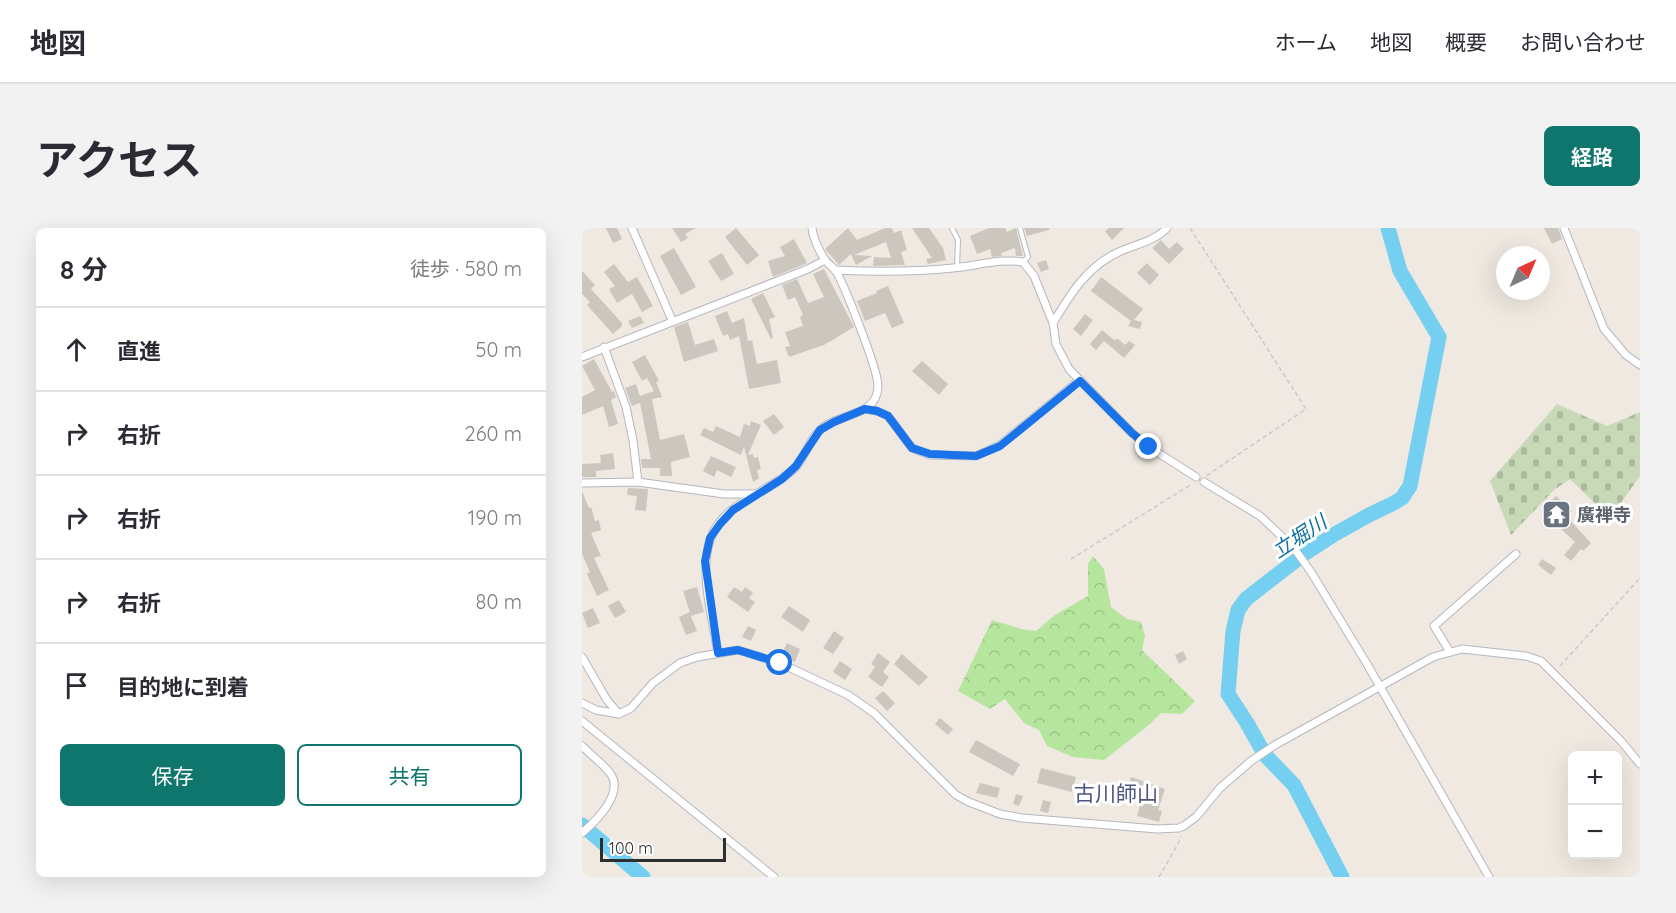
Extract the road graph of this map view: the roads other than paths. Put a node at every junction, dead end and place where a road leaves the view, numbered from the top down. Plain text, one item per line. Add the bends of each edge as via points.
1 (632, 228) edge
2 (812, 228) edge
3 (952, 228) edge
4 (1020, 228) edge
5 (1167, 228) edge
6 (1564, 228) edge
7 (825, 260) junction
8 (1023, 262) junction
9 (957, 268) junction
10 (835, 270) junction
11 (672, 320) junction
12 (1053, 324) junction
13 (604, 347) junction
14 (582, 357) edge
15 (1640, 364) edge
16 (1080, 381) junction
17 (865, 409) junction
18 (1196, 477) dead end
19 (638, 482) junction
20 (1204, 482) dead end
21 (582, 483) edge
22 (757, 494) junction
23 (1516, 554) dead end
24 (1450, 652) junction
25 (718, 653) junction
26 (582, 657) edge
27 (1381, 688) junction
28 (582, 703) edge
29 (619, 714) junction
30 (582, 722) edge
31 (582, 746) edge
32 (1640, 764) edge
33 (582, 832) edge
34 (774, 877) edge
35 (1490, 877) edge

1 - 11 street
2 - 7 street
3 - 9 lane via 958,240
4 - 8 lane via 1028,257
5 - 12 street via 1097,264 1069,296
6 - 15 street via 1604,329 1626,355
7 - 10 street
7 - 11 street
8 - 9 street
8 - 12 street via 1034,276
9 - 10 street
10 - 17 street via 876,371 878,387 874,400
11 - 13 street
12 - 16 street via 1061,357
13 - 14 street
13 - 19 street via 626,407
16 - 17 street via 1000,446 976,456 930,454 912,448 888,416
16 - 18 street via 1140,440
17 - 22 street via 820,430 796,466
19 - 21 street
19 - 22 street via 724,494
20 - 27 street via 1260,516 1294,548
22 - 25 street via 733,510 710,538 705,561
23 - 24 street via 1434,626
24 - 27 street
24 - 32 street via 1461,649 1541,661
25 - 27 street via 738,650 760,655 848,695 874,713 956,795 983,808 1022,818 1157,829 1179,828 1196,817 1220,788 1251,761
25 - 29 street via 680,663 653,683 631,708
26 - 29 street via 606,700
27 - 35 street
28 - 29 street
30 - 34 street
31 - 33 street via 614,781 610,800 596,821

